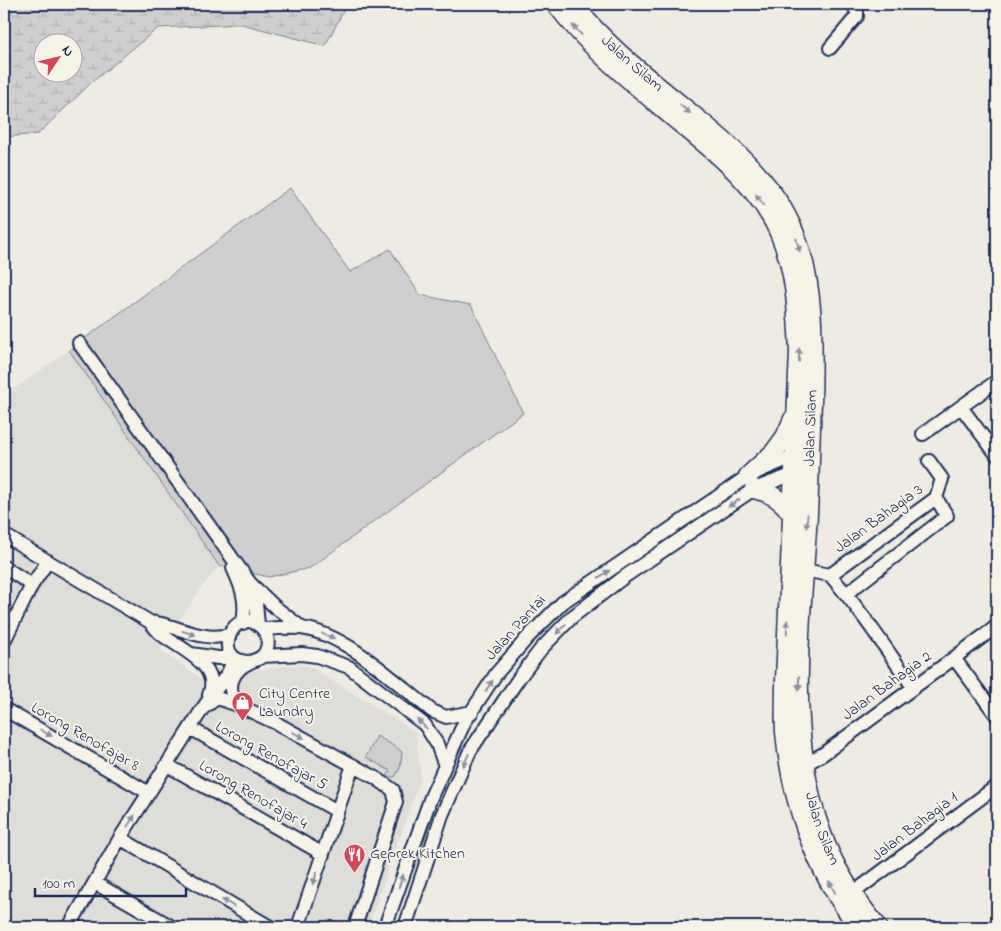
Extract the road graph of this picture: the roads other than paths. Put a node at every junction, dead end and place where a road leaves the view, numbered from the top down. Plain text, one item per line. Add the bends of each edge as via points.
1 (556, 4) edge
2 (573, 4) edge
3 (852, 4) edge
4 (830, 48) dead end
5 (79, 343) dead end
6 (997, 381) edge
7 (961, 407) junction
8 (797, 409) junction
9 (923, 434) dead end
10 (802, 455) junction
11 (997, 455) edge
12 (929, 461) dead end
13 (802, 473) junction
14 (751, 483) junction
15 (936, 498) junction
16 (792, 513) junction
17 (4, 535) edge
18 (226, 550) junction
19 (48, 562) junction
20 (4, 568) edge
21 (803, 570) junction
22 (830, 575) junction
23 (250, 583) junction
24 (32, 585) junction
25 (846, 594) junction
26 (150, 622) junction
27 (243, 623) junction
28 (997, 626) edge
29 (260, 627) junction
30 (302, 628) junction
31 (229, 635) junction
32 (4, 641) edge
33 (188, 653) junction
34 (262, 656) junction
35 (234, 658) junction
36 (954, 658) junction
37 (250, 662) junction
38 (913, 687) junction
39 (238, 705) junction
40 (203, 708) junction
41 (4, 709) edge
42 (472, 712) junction
43 (997, 716) edge
44 (190, 728) junction
45 (167, 765) junction
46 (353, 765) junction
47 (804, 765) junction
48 (445, 766) junction
49 (997, 786) edge
50 (149, 793) junction
51 (337, 811) junction
52 (120, 838) junction
53 (323, 854) junction
54 (95, 883) junction
55 (853, 893) junction
56 (69, 927) edge
57 (172, 927) edge
58 (270, 927) edge
59 (298, 927) edge
60 (354, 927) edge
61 (385, 927) edge
62 (405, 927) edge
63 (859, 927) edge
64 (878, 927) edge

8 -> 1 highway, Jalan Silam via 799,351 796,300 782,240 769,212 724,159 594,49
2 -> 10 highway, Jalan Silam via 611,45 734,149 781,205 796,235 810,298 813,351
3 - 4 street via 857,16
5 - 18 street
6 - 7 street
7 - 9 street
7 - 11 street
8 - 10 highway, Jalan Silam
8 - 14 highway via 785,437
10 - 13 highway, Jalan Silam
10 - 14 street, Jalan Pantai
12 - 15 street, Jalan Bahagia 3 via 942,480
13 - 14 street, Jalan Pantai
13 - 16 highway, Jalan Silam
13 -> 21 highway, Jalan Silam
14 - 16 highway via 774,495
42 -> 14 street, Jalan Pantai via 496,674 562,602
14 -> 62 street, Jalan Pantai via 572,617 541,649 470,751 442,815
15 - 22 street, Jalan Bahagia 3
15 - 25 street via 947,516
63 -> 16 highway, Jalan Silam via 840,900 808,839 790,767 785,730 785,681
17 - 19 street
18 - 23 street
18 - 27 street via 243,592
19 - 24 street
19 - 26 street
20 - 24 street
21 - 22 street, Jalan Bahagia 3
21 -> 47 highway, Jalan Silam via 799,691
22 - 25 street
23 - 29 street
23 - 30 street
24 - 32 street
25 - 38 street
26 -> 31 street via 164,623 207,637
26 - 33 street via 159,633
27 - 29 street via 250,622
27 - 31 street via 235,626
28 - 36 street
29 - 30 street
29 - 34 street via 268,643
30 -> 42 street via 329,636 354,649 432,711 446,717
31 - 35 street via 228,647
33 - 35 street
33 - 40 street via 204,665 212,681
34 - 37 street
48 -> 34 street via 425,724 349,667 318,656
35 - 37 street
35 - 40 street via 228,673
36 - 38 street, Jalan Bahagia 2
36 - 43 street, Jalan Bahagia 2
37 - 39 street via 235,674 231,684 231,695
38 - 47 street, Jalan Bahagia 2
39 - 40 street via 217,698
39 -> 46 street
40 - 44 street
41 -> 50 street, Lorong Renofajar 8
42 - 48 street, Jalan Pantai
44 - 45 street
44 - 51 street, Lorong Renofajar 5
45 - 50 street
45 - 53 street, Lorong Renofajar 4
46 - 51 street
46 - 60 street via 393,790 396,802
47 - 55 highway, Jalan Silam via 822,834
61 -> 48 street, Jalan Pantai
49 - 55 street, Jalan Bahagia 1
52 -> 50 street
51 - 53 street
52 - 54 street
58 -> 52 street
53 -> 59 street
54 - 56 street
54 - 57 street
55 - 64 highway, Jalan Silam

